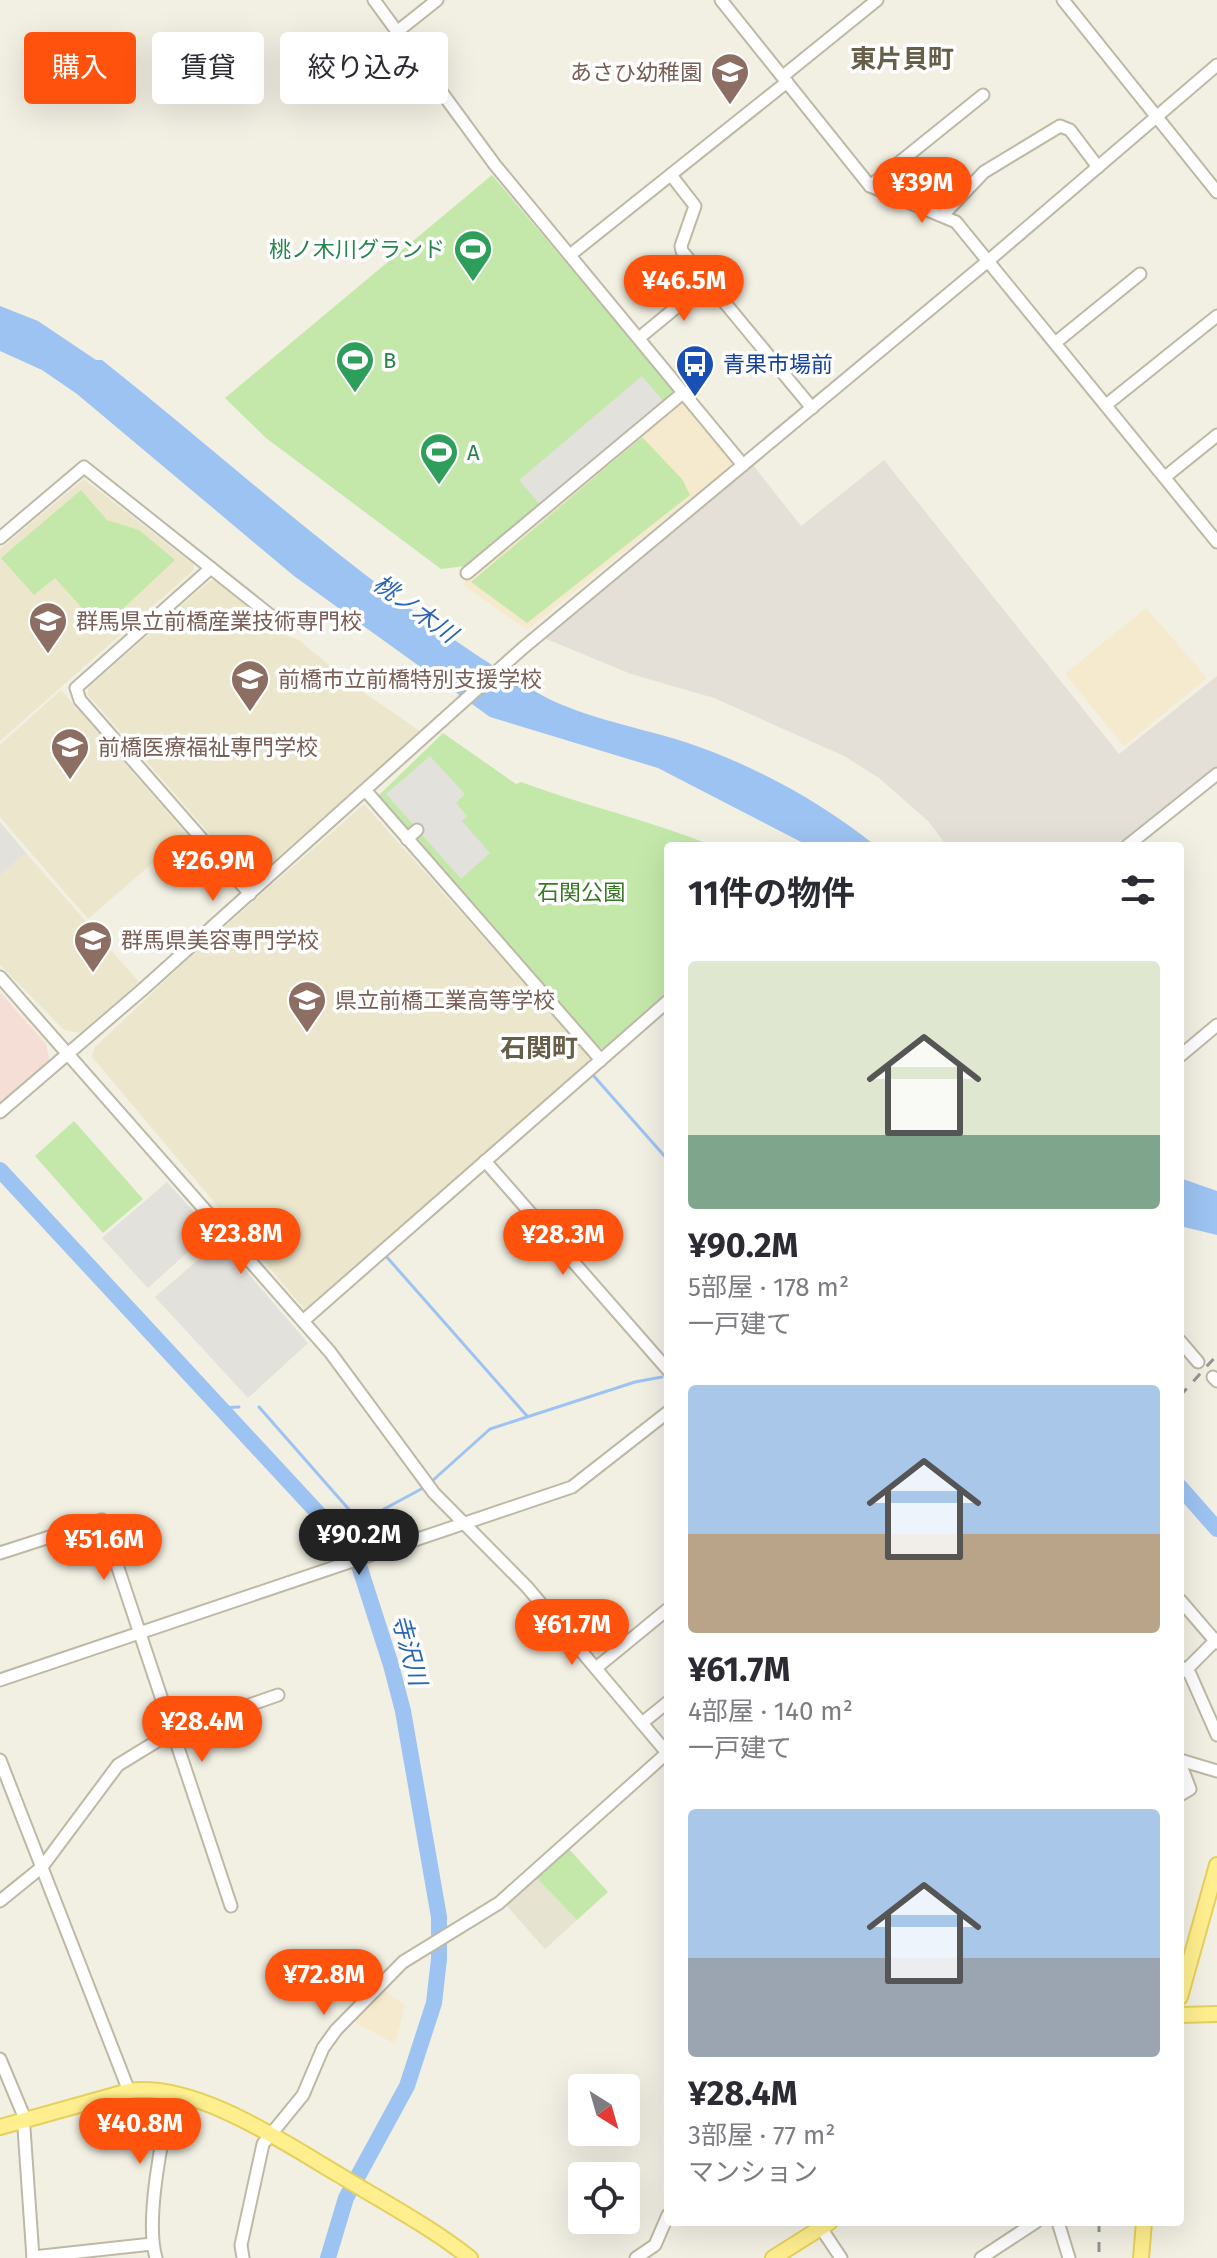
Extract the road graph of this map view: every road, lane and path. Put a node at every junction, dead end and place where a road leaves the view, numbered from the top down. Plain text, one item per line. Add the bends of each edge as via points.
1 (374, 0) edge
2 (437, 0) edge
3 (721, 0) edge
4 (877, 0) edge
5 (1063, 0) edge
6 (398, 31) junction
7 (1217, 65) edge
8 (785, 79) junction
9 (983, 95) dead end
10 (1155, 117) junction
11 (1098, 167) junction
12 (671, 175) junction
13 (870, 186) junction
14 (1217, 192) edge
15 (944, 214) junction
16 (570, 255) junction
17 (988, 261) junction
18 (1140, 274) dead end
19 (707, 282) junction
20 (1217, 316) edge
21 (639, 338) junction
22 (1055, 343) junction
23 (684, 392) junction
24 (1106, 405) junction
25 (812, 408) junction
26 (1217, 435) edge
27 (743, 465) junction
28 (1165, 477) junction
29 (0, 538) edge
30 (1217, 542) edge
31 (211, 568) junction
32 (467, 573) dead end
33 (285, 627) dead end
34 (1217, 774) edge
35 (366, 791) junction
36 (417, 830) dead end
37 (407, 839) junction
38 (1132, 842) edge
39 (250, 894) junction
40 (0, 977) edge
41 (664, 1005) edge
42 (1217, 1025) edge
43 (69, 1052) junction
44 (1184, 1053) edge
45 (601, 1060) junction
46 (0, 1112) edge
47 (485, 1161) junction
48 (303, 1321) junction
49 (1184, 1346) edge
50 (1198, 1362) dead end
51 (664, 1365) edge
52 (664, 1415) edge
53 (463, 1526) junction
54 (0, 1553) edge
55 (1184, 1605) edge
56 (664, 1612) edge
57 (140, 1632) junction
58 (1216, 1641) edge
59 (596, 1668) junction
60 (1184, 1668) edge
61 (0, 1680) edge
62 (278, 1695) dead end
63 (664, 1705) edge
64 (642, 1723) junction
65 (172, 1732) junction
66 (1217, 1735) edge
67 (664, 1748) edge
68 (664, 1757) edge
69 (0, 1760) edge
70 (1184, 1763) edge
71 (1217, 1771) edge
72 (1184, 1773) edge
73 (1184, 1793) edge
74 (1217, 1865) edge
75 (42, 1867) junction
76 (0, 1901) edge
77 (231, 1906) dead end
78 (1184, 1983) edge
79 (1217, 2014) edge
80 (1184, 2015) edge
81 (0, 2059) edge
82 (129, 2091) junction
83 (173, 2095) junction
84 (23, 2123) junction
85 (0, 2127) edge
86 (271, 2134) junction
87 (664, 2224) edge
88 (819, 2226) edge
89 (823, 2226) edge
90 (1030, 2226) edge
91 (1059, 2226) edge
92 (1144, 2226) edge
93 (152, 2244) junction
94 (33, 2258) edge
95 (156, 2258) edge
96 (243, 2258) edge
97 (470, 2258) edge
98 (636, 2258) edge
99 (773, 2258) edge
100 (841, 2258) edge
101 (981, 2258) edge
102 (1069, 2258) edge
103 (1141, 2258) edge

1 - 6 street
2 - 6 street
3 - 8 street
4 - 8 street
5 - 10 street
6 - 16 street via 495,165
7 - 10 street
8 - 12 street
8 - 13 street
9 - 13 street
10 - 11 street
10 - 14 street
11 - 15 street via 1070,130 1060,126 984,172
11 - 17 street
12 - 16 street
12 - 19 street via 695,206 681,249
13 - 15 street
15 - 17 street
16 - 21 street
17 - 22 street
17 - 25 street
18 - 22 street
19 - 21 street
19 - 25 street
20 - 24 street
21 - 23 street
22 - 24 street
23 - 27 street
23 - 32 street
24 - 28 street
25 - 27 street
26 - 28 street
27 - 35 street via 516,654
28 - 30 street
29 - 31 street via 84,467
31 - 33 street
31 - 39 street via 76,688 80,700
34 - 38 street
35 - 37 street
35 - 39 street
36 - 37 street
37 - 45 street
39 - 43 street
40 - 43 street
41 - 45 street
42 - 44 street
43 - 46 street
43 - 48 street
45 - 47 street
47 - 48 street
47 - 51 street
48 - 53 street
49 - 50 street
52 - 53 street via 572,1487
53 - 57 street
53 - 59 street via 527,1587
54 - 57 street via 102,1520
55 - 58 street
56 - 59 street
57 - 61 street
57 - 65 street
58 - 60 street
59 - 64 street
60 - 66 street
62 - 65 street
63 - 64 street
64 - 67 street
65 - 75 street via 118,1765
65 - 77 street
68 - 86 street via 499,1903 392,1971 329,2038 303,2095
69 - 75 street
70 - 71 street
72 - 73 street via 1190,1789
74 - 78 main road
75 - 76 street
75 - 82 street
79 - 80 main road
81 - 84 street
82 - 83 main road via 147,2088
82 - 84 main road
83 - 86 main road
83 - 93 street via 158,2163
84 - 85 main road
84 - 94 street
86 - 96 street via 263,2144 241,2245
86 - 97 main road via 421,2222
87 - 98 street via 655,2245
88 - 99 main road
89 - 100 street
90 - 101 street
91 - 102 street
92 - 103 main road
93 - 94 street
93 - 95 street

